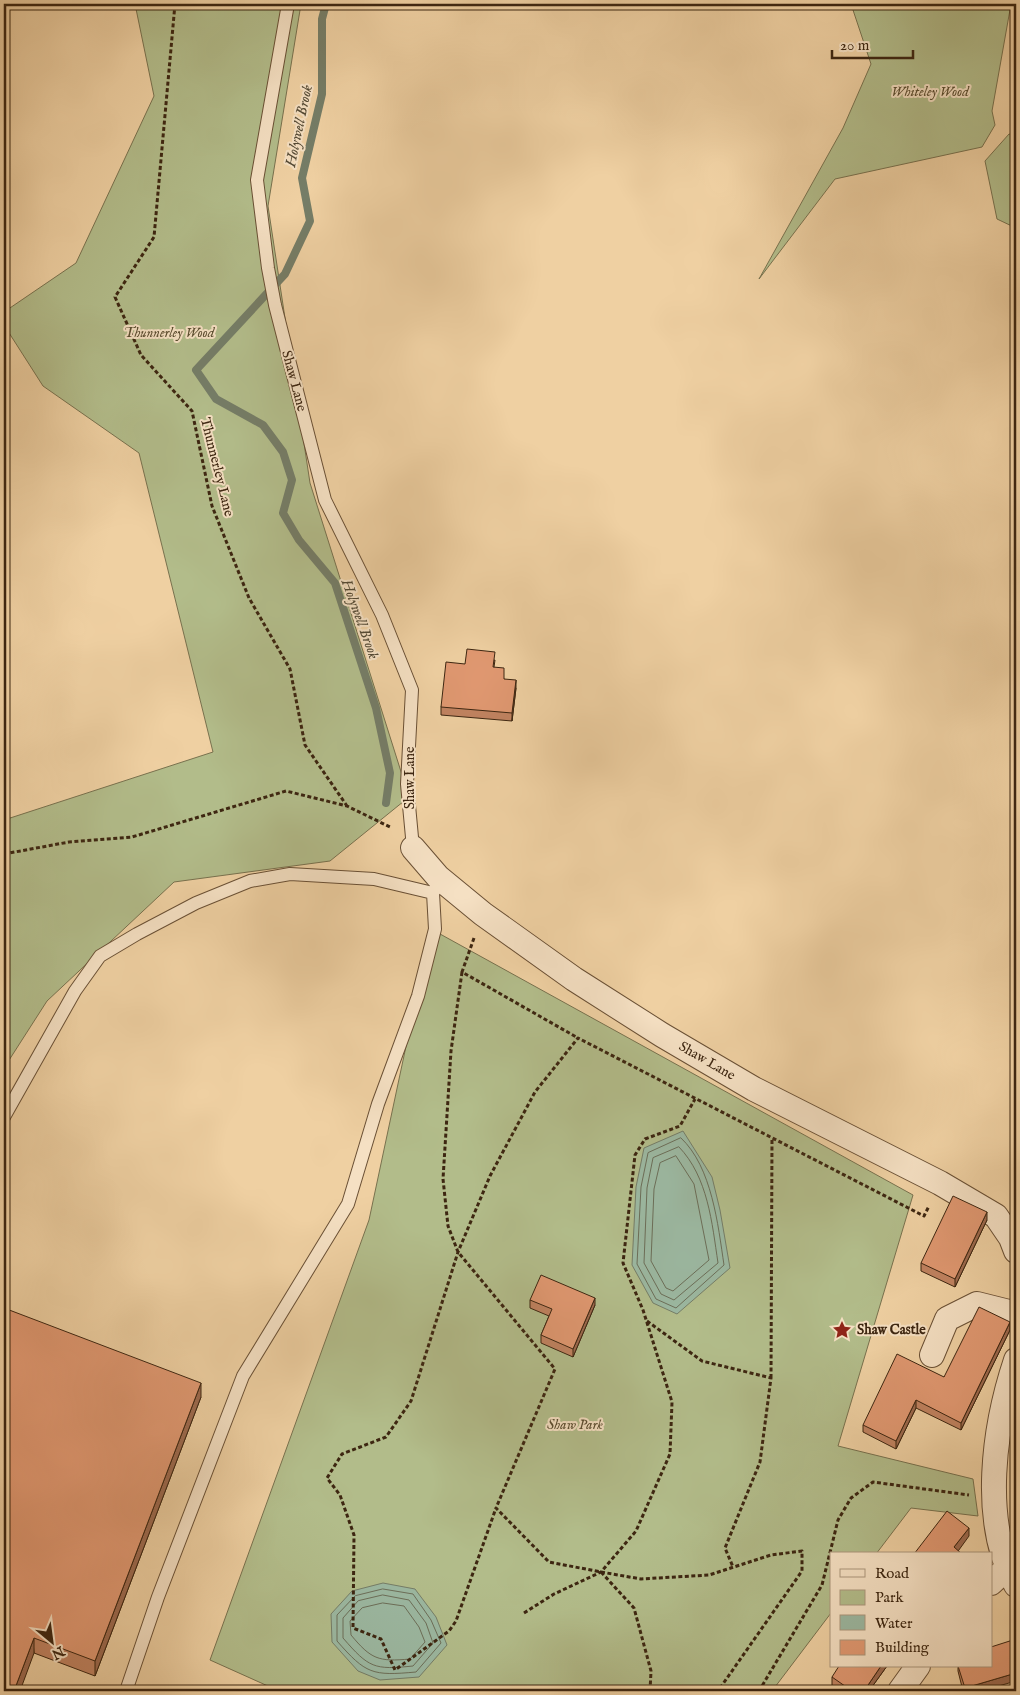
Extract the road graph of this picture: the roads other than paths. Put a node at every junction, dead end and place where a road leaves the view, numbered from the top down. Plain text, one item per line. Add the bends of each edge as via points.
1 (288, 4) edge
2 (413, 848) joint
3 (436, 885) junction
4 (4, 1116) edge
5 (1016, 1251) edge
6 (1016, 1311) edge
7 (932, 1354) dead end
8 (1016, 1360) edge
9 (1005, 1578) edge
10 (917, 1668) edge
11 (126, 1691) edge
12 (900, 1691) edge

1 - 2 lane, Shaw Lane via 257,180 268,268 325,500 382,615 412,690 407,784
2 - 3 street, Shaw Lane
3 - 4 lane via 290,874 250,882 179,912 100,956 75,991
3 - 5 street, Shaw Lane via 574,979 679,1045 754,1089 940,1183 996,1216 1012,1238
3 - 11 lane via 435,929 418,996 378,1104 348,1204 243,1376 158,1597
6 - 7 street via 977,1304 947,1319
8 - 9 street via 1000,1420 993,1498
10 - 12 street

